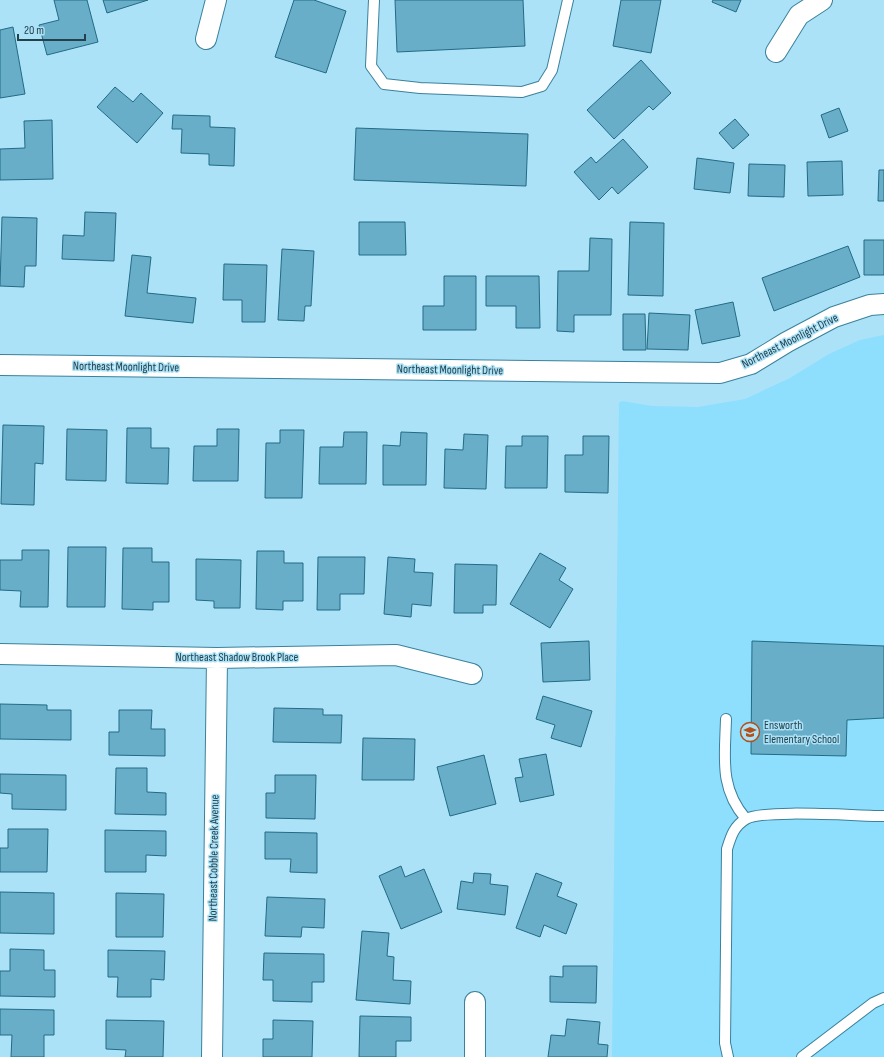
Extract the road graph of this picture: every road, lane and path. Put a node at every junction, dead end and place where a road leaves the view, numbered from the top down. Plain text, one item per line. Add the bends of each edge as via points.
1 (216, 0) edge
2 (374, 0) edge
3 (568, 0) edge
4 (822, 0) edge
5 (206, 39) dead end
6 (776, 52) dead end
7 (884, 304) edge
8 (0, 366) edge
9 (0, 654) edge
10 (217, 658) junction
11 (472, 674) dead end
12 (726, 719) dead end
13 (884, 816) edge
14 (746, 819) junction
15 (884, 998) edge
16 (475, 1002) dead end
17 (212, 1057) edge
18 (475, 1057) edge
19 (728, 1057) edge
20 (802, 1057) edge

1 - 5 street
2 - 3 lane via 371,66 384,84 522,92 542,86 552,70
4 - 6 street via 799,15
7 - 8 street, Northeast Moonlight Drive via 870,305 834,317 751,364 720,373
9 - 10 street, Northeast Shadow Brook Place
10 - 11 street, Northeast Shadow Brook Place via 396,655
10 - 17 street, Northeast Cobble Creek Avenue
12 - 14 lane via 725,771 735,806
13 - 14 lane via 766,814
14 - 19 lane via 732,832 727,849 725,1043
15 - 20 lane via 873,1003
16 - 18 street

